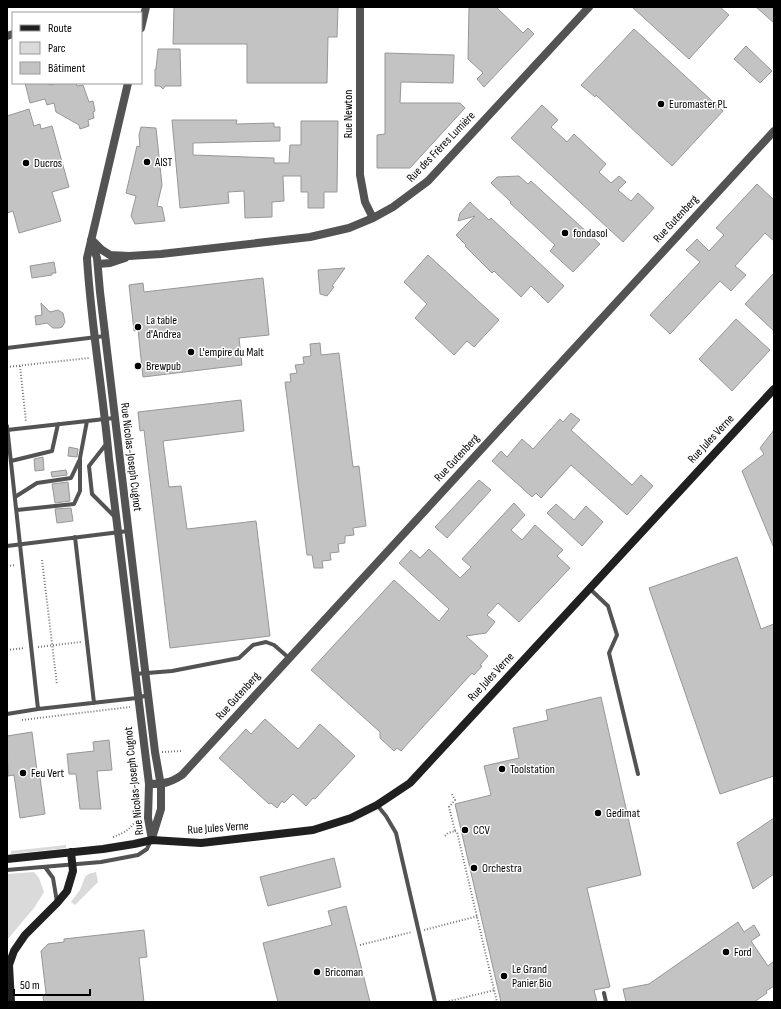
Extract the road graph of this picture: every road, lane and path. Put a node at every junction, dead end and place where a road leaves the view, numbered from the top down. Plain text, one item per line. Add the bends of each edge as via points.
1 (146, 7) edge
2 (360, 7) edge
3 (589, 7) edge
4 (142, 24) edge
5 (128, 84) edge
6 (774, 131) edge
7 (373, 218) junction
8 (91, 239) junction
9 (129, 256) junction
10 (98, 264) junction
11 (105, 336) junction
12 (95, 337) junction
13 (7, 348) edge
14 (98, 357) junction
15 (20, 366) junction
16 (7, 367) edge
17 (774, 389) edge
18 (114, 418) junction
19 (106, 419) junction
20 (87, 421) junction
21 (58, 424) junction
22 (7, 426) edge
23 (27, 427) junction
24 (7, 430) edge
25 (107, 442) junction
26 (80, 458) junction
27 (11, 461) junction
28 (15, 498) junction
29 (17, 510) junction
30 (116, 518) junction
31 (128, 531) junction
32 (118, 532) junction
33 (74, 537) junction
34 (21, 544) junction
35 (7, 546) edge
36 (42, 560) dead end
37 (590, 588) junction
38 (86, 641) junction
39 (51, 645) junction
40 (32, 647) junction
41 (7, 650) edge
42 (289, 658) junction
43 (145, 673) junction
44 (135, 674) junction
45 (57, 685) dead end
46 (148, 695) junction
47 (138, 698) junction
48 (94, 702) junction
49 (130, 707) dead end
50 (38, 708) junction
51 (7, 714) edge
52 (16, 720) dead end
53 (181, 751) dead end
54 (155, 752) junction
55 (638, 774) dead end
56 (149, 784) junction
57 (161, 784) junction
58 (452, 794) dead end
59 (377, 805) junction
60 (141, 812) dead end
61 (456, 831) junction
62 (445, 836) dead end
63 (112, 838) dead end
64 (152, 840) junction
65 (71, 852) junction
66 (7, 859) edge
67 (73, 864) junction
68 (45, 867) junction
69 (7, 870) edge
70 (57, 903) junction
71 (478, 916) junction
72 (465, 920) dead end
73 (8, 965) edge
74 (495, 990) junction
75 (604, 993) dead end
76 (11, 1002) edge
77 (435, 1002) edge
78 (446, 1002) edge
79 (498, 1002) edge
80 (606, 1002) edge

1 - 4 street
2 - 7 street, Rue Newton via 360,174 365,202
3 - 7 street, Rue des Frères Lumière via 428,181 393,207
5 - 8 street, Rue Nicolas-Joseph Cugnot
6 - 42 street, Rue Gutenberg
7 - 9 street, Rue des Frères Lumière via 349,228 310,237
8 - 9 street, Rue des Frères Lumière via 110,255
8 - 10 street, Rue Nicolas-Joseph Cugnot
8 - 12 street, Rue Nicolas-Joseph Cugnot via 87,258
9 - 10 street, Rue des Frères Lumière
10 - 11 street, Rue Nicolas-Joseph Cugnot
11 - 12 lane
11 - 18 street, Rue Nicolas-Joseph Cugnot
12 - 13 lane
12 - 14 street, Rue Nicolas-Joseph Cugnot
14 - 15 path
14 - 19 street, Rue Nicolas-Joseph Cugnot
15 - 16 path
15 - 23 path
17 - 37 main road, Rue Jules Verne
18 - 19 lane
18 - 31 street, Rue Nicolas-Joseph Cugnot
19 - 20 lane
19 - 25 street, Rue Nicolas-Joseph Cugnot
20 - 21 lane
20 - 26 lane
21 - 23 lane
21 - 27 lane via 52,451
22 - 24 lane
23 - 24 lane
24 - 27 lane
25 - 30 street, Rue Nicolas-Joseph Cugnot
25 - 30 lane via 89,466 92,494
26 - 28 lane via 71,478 37,483
26 - 29 lane via 80,491 74,504
27 - 28 lane
28 - 29 lane
29 - 34 lane
30 - 32 street, Rue Nicolas-Joseph Cugnot
31 - 32 lane
31 - 43 street, Rue Nicolas-Joseph Cugnot
32 - 33 lane
32 - 44 street, Rue Nicolas-Joseph Cugnot
33 - 34 lane
33 - 38 lane
34 - 35 lane
34 - 40 lane
36 - 39 path
37 - 55 lane via 608,606 617,635 609,653
37 - 59 main road, Rue Jules Verne via 410,783
38 - 39 path
38 - 48 lane
39 - 40 path
39 - 45 path
40 - 41 path
40 - 50 lane
42 - 43 lane via 274,645 266,642 253,645 239,658 172,671
42 - 57 street, Rue Gutenberg via 182,775 171,782
43 - 44 lane
43 - 46 street, Rue Nicolas-Joseph Cugnot
44 - 47 street, Rue Nicolas-Joseph Cugnot
46 - 47 lane
46 - 54 street, Rue Nicolas-Joseph Cugnot
47 - 48 lane
47 - 56 street, Rue Nicolas-Joseph Cugnot
48 - 50 lane
49 - 52 path
50 - 51 lane
53 - 54 path
54 - 57 street, Rue Nicolas-Joseph Cugnot
56 - 57 street, Rue Gutenberg
56 - 64 street, Rue Nicolas-Joseph Cugnot via 148,818
57 - 64 street, Rue Nicolas-Joseph Cugnot via 161,809
58 - 61 path via 455,800 449,807
59 - 64 main road, Rue Jules Verne via 351,818 313,830 201,843
59 - 77 lane via 396,833
60 - 63 path via 134,826
61 - 62 path
61 - 71 path
64 - 65 main road, Rue Jules Verne
64 - 67 lane via 147,849 138,855
65 - 66 main road, Rue Jules Verne
65 - 67 main road
67 - 68 lane
67 - 70 main road via 67,891
68 - 69 lane
68 - 70 lane via 53,878
70 - 73 main road via 24,935
71 - 72 path
71 - 74 path
73 - 76 main road
74 - 78 path
74 - 79 path
75 - 80 lane

